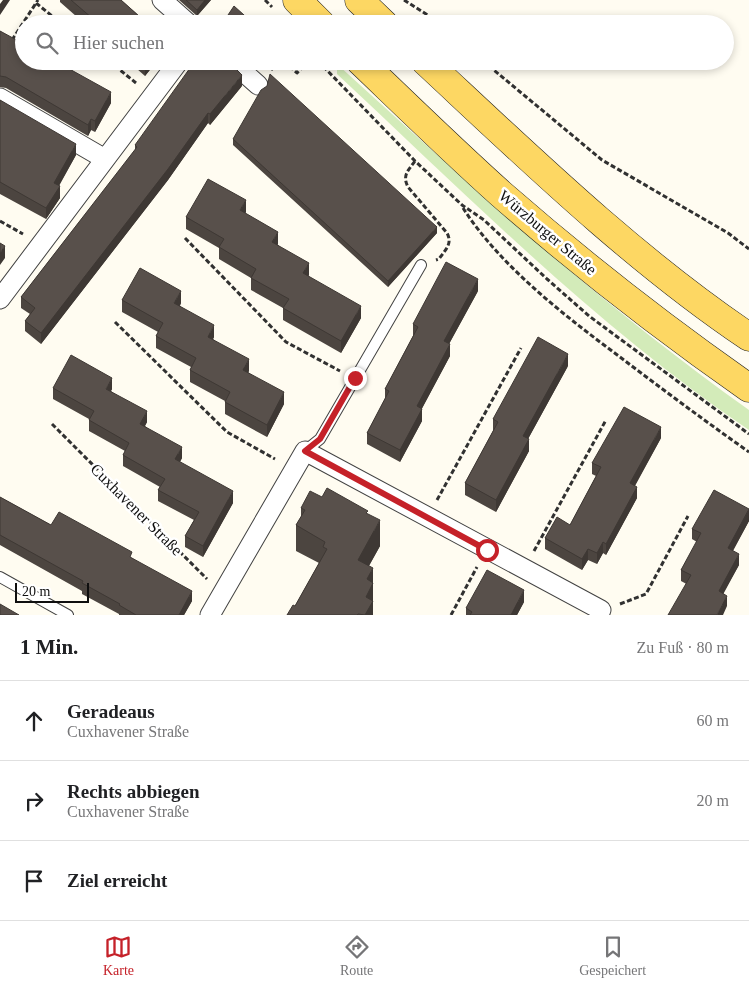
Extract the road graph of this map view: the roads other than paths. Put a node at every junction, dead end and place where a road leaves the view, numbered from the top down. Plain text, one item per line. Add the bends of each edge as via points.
1 (162, 0) edge
2 (297, 0) edge
3 (359, 0) edge
4 (179, 15) edge
5 (312, 15) edge
6 (375, 15) edge
7 (171, 70) edge
8 (241, 70) edge
9 (370, 70) edge
10 (435, 70) edge
11 (258, 85) dead end
12 (0, 98) edge
13 (105, 158) junction
14 (421, 265) road end
15 (0, 299) edge
16 (749, 337) edge
17 (749, 388) edge
18 (305, 451) junction
19 (0, 577) edge
20 (601, 610) road end
21 (68, 615) edge
22 (210, 615) edge

1 - 4 street
2 - 5 main road
3 - 6 main road
7 - 13 street
8 - 11 street
9 - 17 main road, Würzburger Straße via 501,194 572,254
10 - 16 main road via 583,206 665,274
12 - 13 street
13 - 15 street
14 - 18 lane via 320,439
18 - 20 street
18 - 22 street
19 - 21 lane

